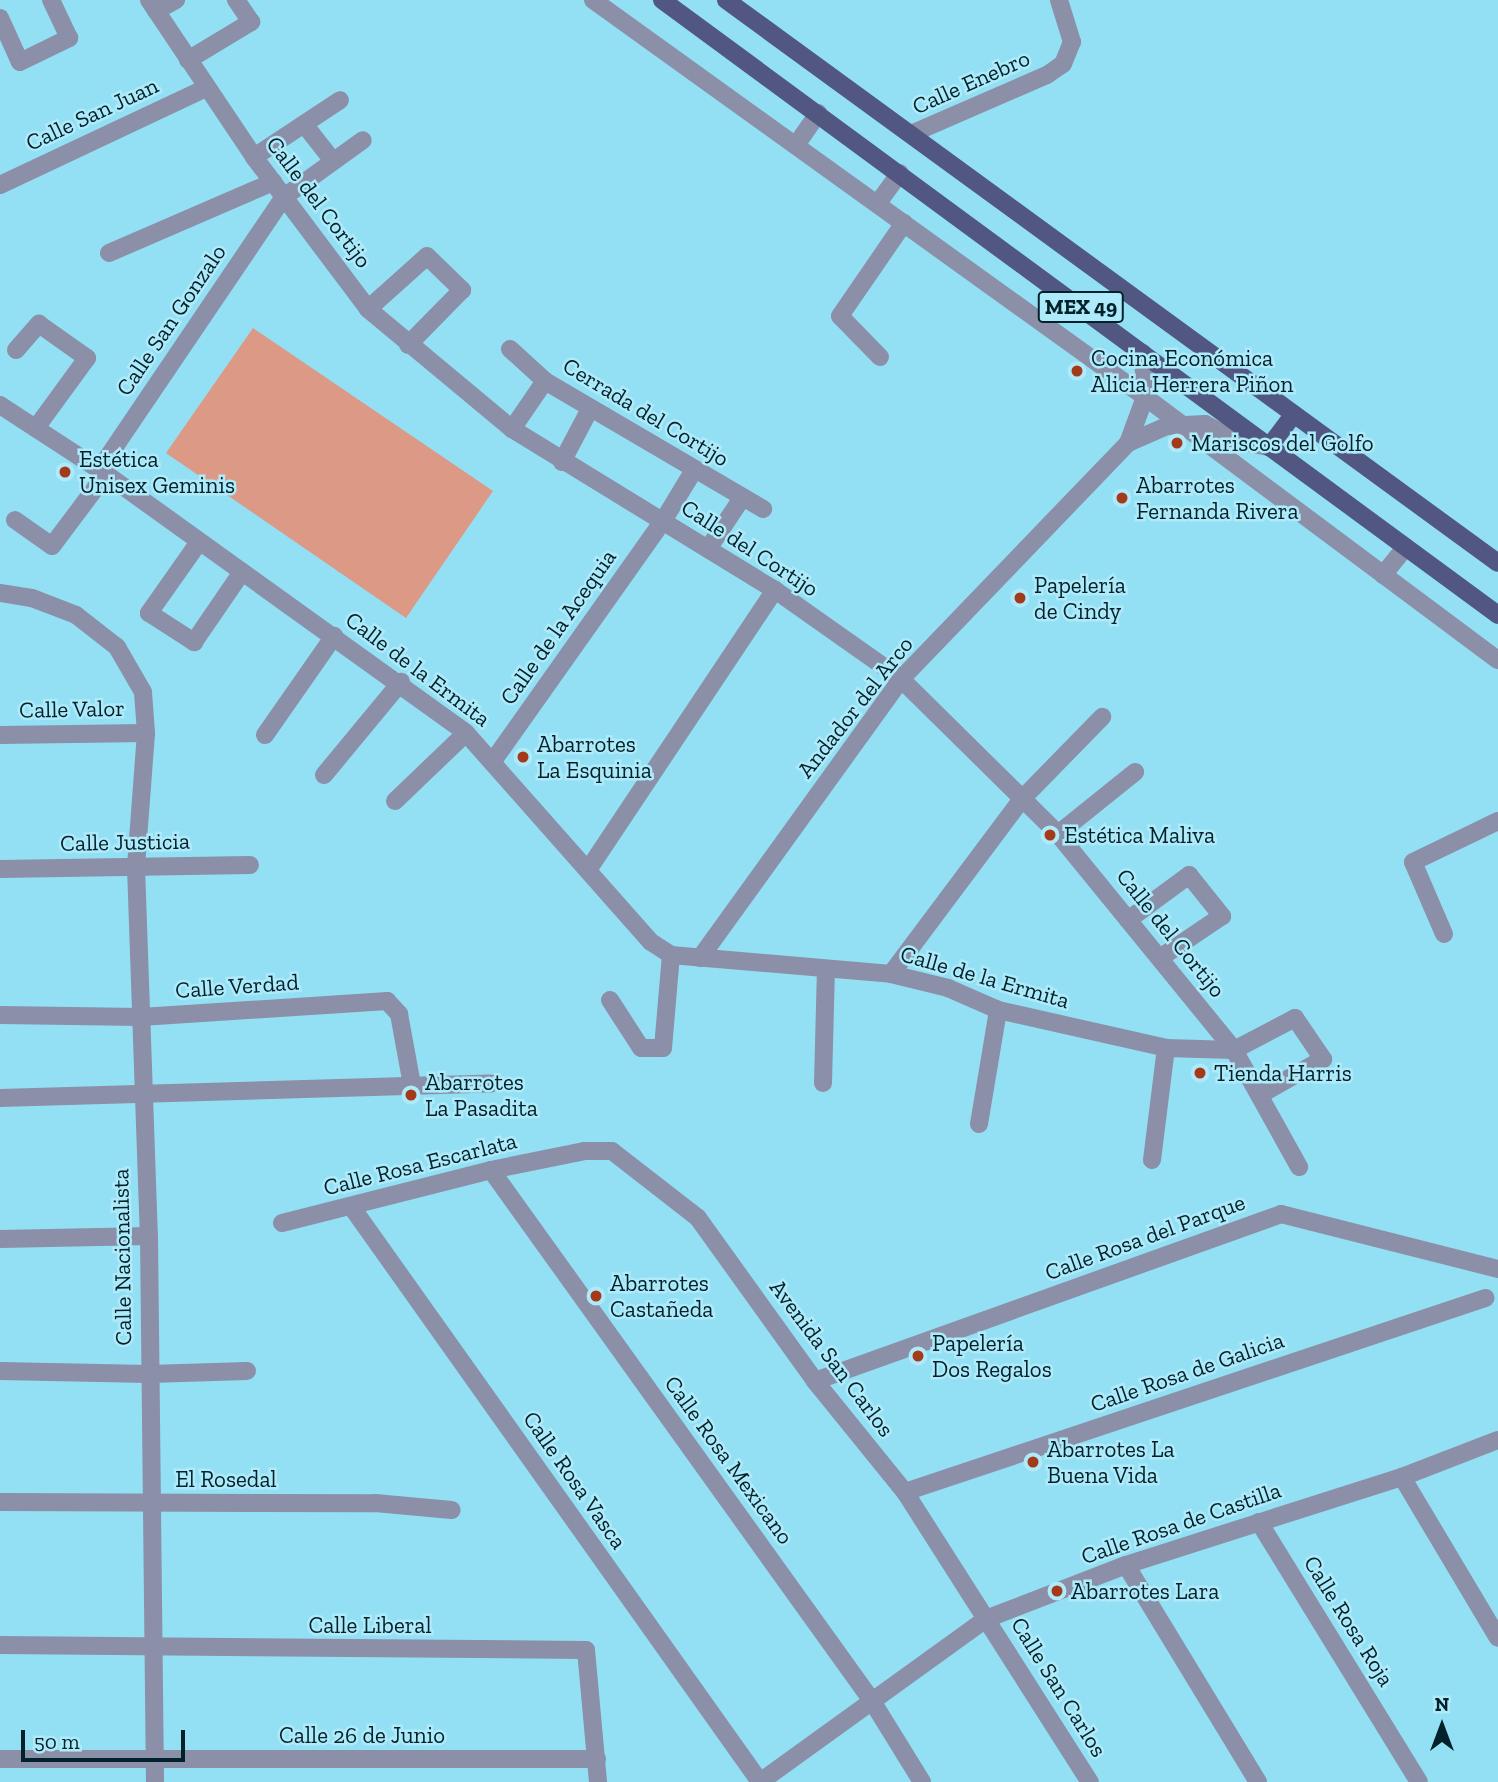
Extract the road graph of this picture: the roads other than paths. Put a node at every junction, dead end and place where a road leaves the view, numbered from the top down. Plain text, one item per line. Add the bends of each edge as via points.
1 (51, 0) edge
2 (176, 0) edge
3 (236, 0) edge
4 (593, 0) edge
5 (662, 0) edge
6 (726, 0) edge
7 (1059, 0) edge
8 (153, 6) edge
9 (0, 18) edge
10 (188, 60) junction
11 (206, 88) junction
12 (340, 100) dead end
13 (818, 113) junction
14 (304, 124) junction
15 (911, 134) junction
16 (363, 141) dead end
17 (796, 145) junction
18 (254, 157) junction
19 (333, 160) junction
20 (900, 173) junction
21 (273, 182) junction
22 (0, 185) edge
23 (284, 197) junction
24 (878, 203) junction
25 (904, 223) junction
26 (108, 253) dead end
27 (368, 309) junction
28 (408, 345) junction
29 (510, 349) dead end
30 (16, 350) dead end
31 (1143, 353) junction
32 (880, 357) dead end
33 (545, 381) junction
34 (1145, 397) junction
35 (0, 405) edge
36 (590, 409) junction
37 (1294, 414) junction
38 (1180, 424) junction
39 (37, 428) junction
40 (512, 429) junction
41 (1128, 443) junction
42 (1269, 447) junction
43 (562, 462) junction
44 (694, 470) junction
45 (103, 472) junction
46 (742, 498) junction
47 (763, 509) dead end
48 (15, 520) dead end
49 (663, 521) junction
50 (199, 542) junction
51 (1406, 547) junction
52 (708, 549) junction
53 (1498, 563) edge
54 (242, 572) junction
55 (1384, 575) junction
56 (775, 590) junction
57 (0, 593) edge
58 (1498, 614) edge
59 (334, 636) junction
60 (1497, 656) edge
61 (901, 679) junction
62 (401, 682) junction
63 (1102, 717) dead end
64 (146, 733) junction
65 (466, 733) junction
66 (0, 735) edge
67 (265, 736) dead end
68 (494, 761) junction
69 (1135, 772) dead end
70 (324, 775) dead end
71 (1022, 799) junction
72 (395, 801) dead end
73 (1498, 821) edge
74 (1058, 834) junction
75 (250, 865) dead end
76 (136, 867) junction
77 (0, 869) edge
78 (588, 870) junction
79 (1128, 920) junction
80 (1444, 934) dead end
81 (671, 955) junction
82 (700, 958) junction
83 (1160, 958) junction
84 (826, 969) junction
85 (891, 974) junction
86 (610, 1000) dead end
87 (998, 1010) junction
88 (0, 1014) edge
89 (141, 1017) junction
90 (1166, 1048) junction
91 (1234, 1050) junction
92 (491, 1083) dead end
93 (823, 1083) dead end
94 (412, 1084) junction
95 (1260, 1096) junction
96 (142, 1097) junction
97 (0, 1098) edge
98 (979, 1124) dead end
99 (612, 1151) joint
100 (1152, 1160) dead end
101 (1298, 1167) dead end
102 (491, 1170) junction
103 (351, 1206) junction
104 (282, 1223) dead end
105 (149, 1236) junction
106 (0, 1239) edge
107 (1498, 1269) edge
108 (1498, 1277) edge
109 (1492, 1302) edge
110 (0, 1371) edge
111 (247, 1371) dead end
112 (149, 1374) junction
113 (816, 1381) junction
114 (1498, 1440) edge
115 (1402, 1477) junction
116 (905, 1492) junction
117 (0, 1502) edge
118 (153, 1504) junction
119 (452, 1510) dead end
120 (1259, 1522) junction
121 (1126, 1565) junction
122 (986, 1619) junction
123 (1498, 1638) edge
124 (0, 1646) edge
125 (153, 1648) junction
126 (872, 1701) junction
127 (0, 1759) edge
128 (155, 1759) junction
129 (597, 1759) junction
130 (155, 1782) edge
131 (598, 1782) edge
132 (760, 1782) edge
133 (922, 1782) edge
134 (1090, 1782) edge
135 (1258, 1782) edge
136 (1419, 1782) edge

1 - 9 street via 69,38 20,62
2 - 8 street
3 - 10 street via 251,22
4 - 17 street
5 - 13 main road, MEX 49
6 - 15 main road, MEX 49
7 - 15 street, Calle Enebro via 1072,42 1063,64 1048,75
8 - 10 street, Calle del Cortijo
10 - 11 street, Calle del Cortijo
11 - 18 street, Calle del Cortijo
11 - 22 street, Calle San Juan
12 - 14 street
13 - 17 street
13 - 20 main road, MEX 49
14 - 18 street
14 - 19 street
15 - 37 main road, MEX 49
16 - 19 street, Calle San Gonzalo
17 - 24 street
18 - 21 street, Calle del Cortijo
19 - 23 street, Calle San Gonzalo
20 - 24 street
20 - 31 main road, MEX 49
21 - 23 street, Calle del Cortijo
21 - 26 street
23 - 27 street, Calle del Cortijo
23 - 45 street, Calle San Gonzalo
24 - 25 street
25 - 32 street via 841,310 843,320
25 - 34 street
27 - 28 street, Calle del Cortijo
27 - 28 street via 427,257 462,290
28 - 40 street, Calle del Cortijo
29 - 33 street, Cerrada del Cortijo
30 - 39 street via 38,324 87,358
31 - 34 street, Andador del Arco
31 - 42 main road, MEX 49
33 - 36 street, Cerrada del Cortijo
33 - 40 street
34 - 38 street
34 - 41 street, Andador del Arco
35 - 39 street, Calle de la Ermita
36 - 43 street
36 - 44 street, Cerrada del Cortijo
37 - 42 main road
37 - 53 main road, MEX 49
38 - 41 street, Andador del Arco
38 - 42 street, Andador del Arco via 1205,424 1235,440
38 - 55 street
39 - 45 street, Calle de la Ermita
40 - 43 street, Calle del Cortijo
41 - 61 street, Andador del Arco
42 - 51 main road, MEX 49
43 - 49 street, Calle del Cortijo
44 - 46 street, Cerrada del Cortijo
44 - 49 street, Calle de la Acequia
45 - 48 street, Calle San Gonzalo via 52,546
45 - 50 street, Calle de la Ermita
46 - 47 street, Cerrada del Cortijo
46 - 52 street
49 - 52 street, Calle del Cortijo
49 - 68 street, Calle de la Acequia
50 - 54 street, Calle de la Ermita
50 - 54 street via 149,613 194,642
51 - 55 street
51 - 58 main road, MEX 49
52 - 56 street, Calle del Cortijo
54 - 59 street, Calle de la Ermita
55 - 60 street
56 - 61 street, Calle del Cortijo
56 - 78 street
57 - 64 street, Calle Nacionalista via 32,598 76,615 117,647 143,692
59 - 62 street, Calle de la Ermita
59 - 67 street
61 - 71 street, Calle del Cortijo
61 - 82 street, Andador del Arco
62 - 65 street, Calle de la Ermita
62 - 70 street
63 - 71 street
64 - 66 street, Calle Valor
64 - 76 street, Calle Nacionalista
65 - 68 street, Calle de la Ermita
65 - 72 street
68 - 78 street, Calle de la Ermita
69 - 74 street
71 - 74 street, Calle del Cortijo
71 - 85 street
73 - 80 street via 1413,862
74 - 79 street, Calle del Cortijo
75 - 76 street, Calle Justicia
76 - 77 street, Calle Justicia
76 - 89 street, Calle Nacionalista
78 - 81 street, Calle de la Ermita via 651,942
79 - 83 street, Calle del Cortijo
79 - 83 street via 1189,875 1222,916
81 - 82 street, Calle de la Ermita
81 - 86 street via 663,1048 641,1048
82 - 84 street, Calle de la Ermita
83 - 91 street, Calle del Cortijo
84 - 85 street, Calle de la Ermita
84 - 93 street
85 - 87 street, Calle de la Ermita via 948,988
87 - 90 street, Calle de la Ermita
87 - 98 street
88 - 89 street, Calle Verdad
89 - 94 street, Calle Verdad via 387,1001 399,1014
89 - 96 street, Calle Nacionalista
90 - 91 street, Calle de la Ermita
90 - 100 street
91 - 95 street, Calle del Cortijo
91 - 95 street via 1295,1018 1323,1059
92 - 94 street
94 - 96 street
95 - 101 street, Calle del Cortijo
96 - 97 street
96 - 105 street, Calle Nacionalista
99 - 102 street, Calle Rosa Escarlata via 584,1151
99 - 113 street, Avenida San Carlos via 698,1218
102 - 103 street, Calle Rosa Escarlata
102 - 126 street, Calle Rosa Mexicano
103 - 104 street, Calle Rosa Escarlata
103 - 132 street, Calle Rosa Vasca
105 - 106 street
105 - 112 street, Calle Nacionalista
107 - 113 street, Calle Rosa del Parque via 1280,1214
108 - 109 street
109 - 116 street, Calle Rosa de Galicia
110 - 112 street
111 - 112 street
112 - 118 street, Calle Nacionalista
113 - 116 street, Avenida San Carlos
114 - 115 street, Calle Rosa de Castilla
115 - 120 street, Calle Rosa de Castilla
115 - 123 street
116 - 122 street, Avenida San Carlos
117 - 118 street, El Rosedal
118 - 119 street, El Rosedal via 374,1503
118 - 125 street, Calle Nacionalista
120 - 121 street, Calle Rosa de Castilla
120 - 136 street, Calle Rosa Roja
121 - 122 street, Calle Rosa de Castilla
121 - 135 street
122 - 126 street, Calle Rosa de Castilla
122 - 134 street, Calle San Carlos
124 - 125 street, Calle Liberal
125 - 128 street, Calle Nacionalista
125 - 129 street, Calle Liberal via 586,1650
126 - 132 street, Calle Rosa de Castilla
126 - 133 street, Calle Rosa Mexicano
127 - 128 street, Calle 26 de Junio
128 - 129 street, Calle 26 de Junio
128 - 130 street, Calle Nacionalista
129 - 131 street

